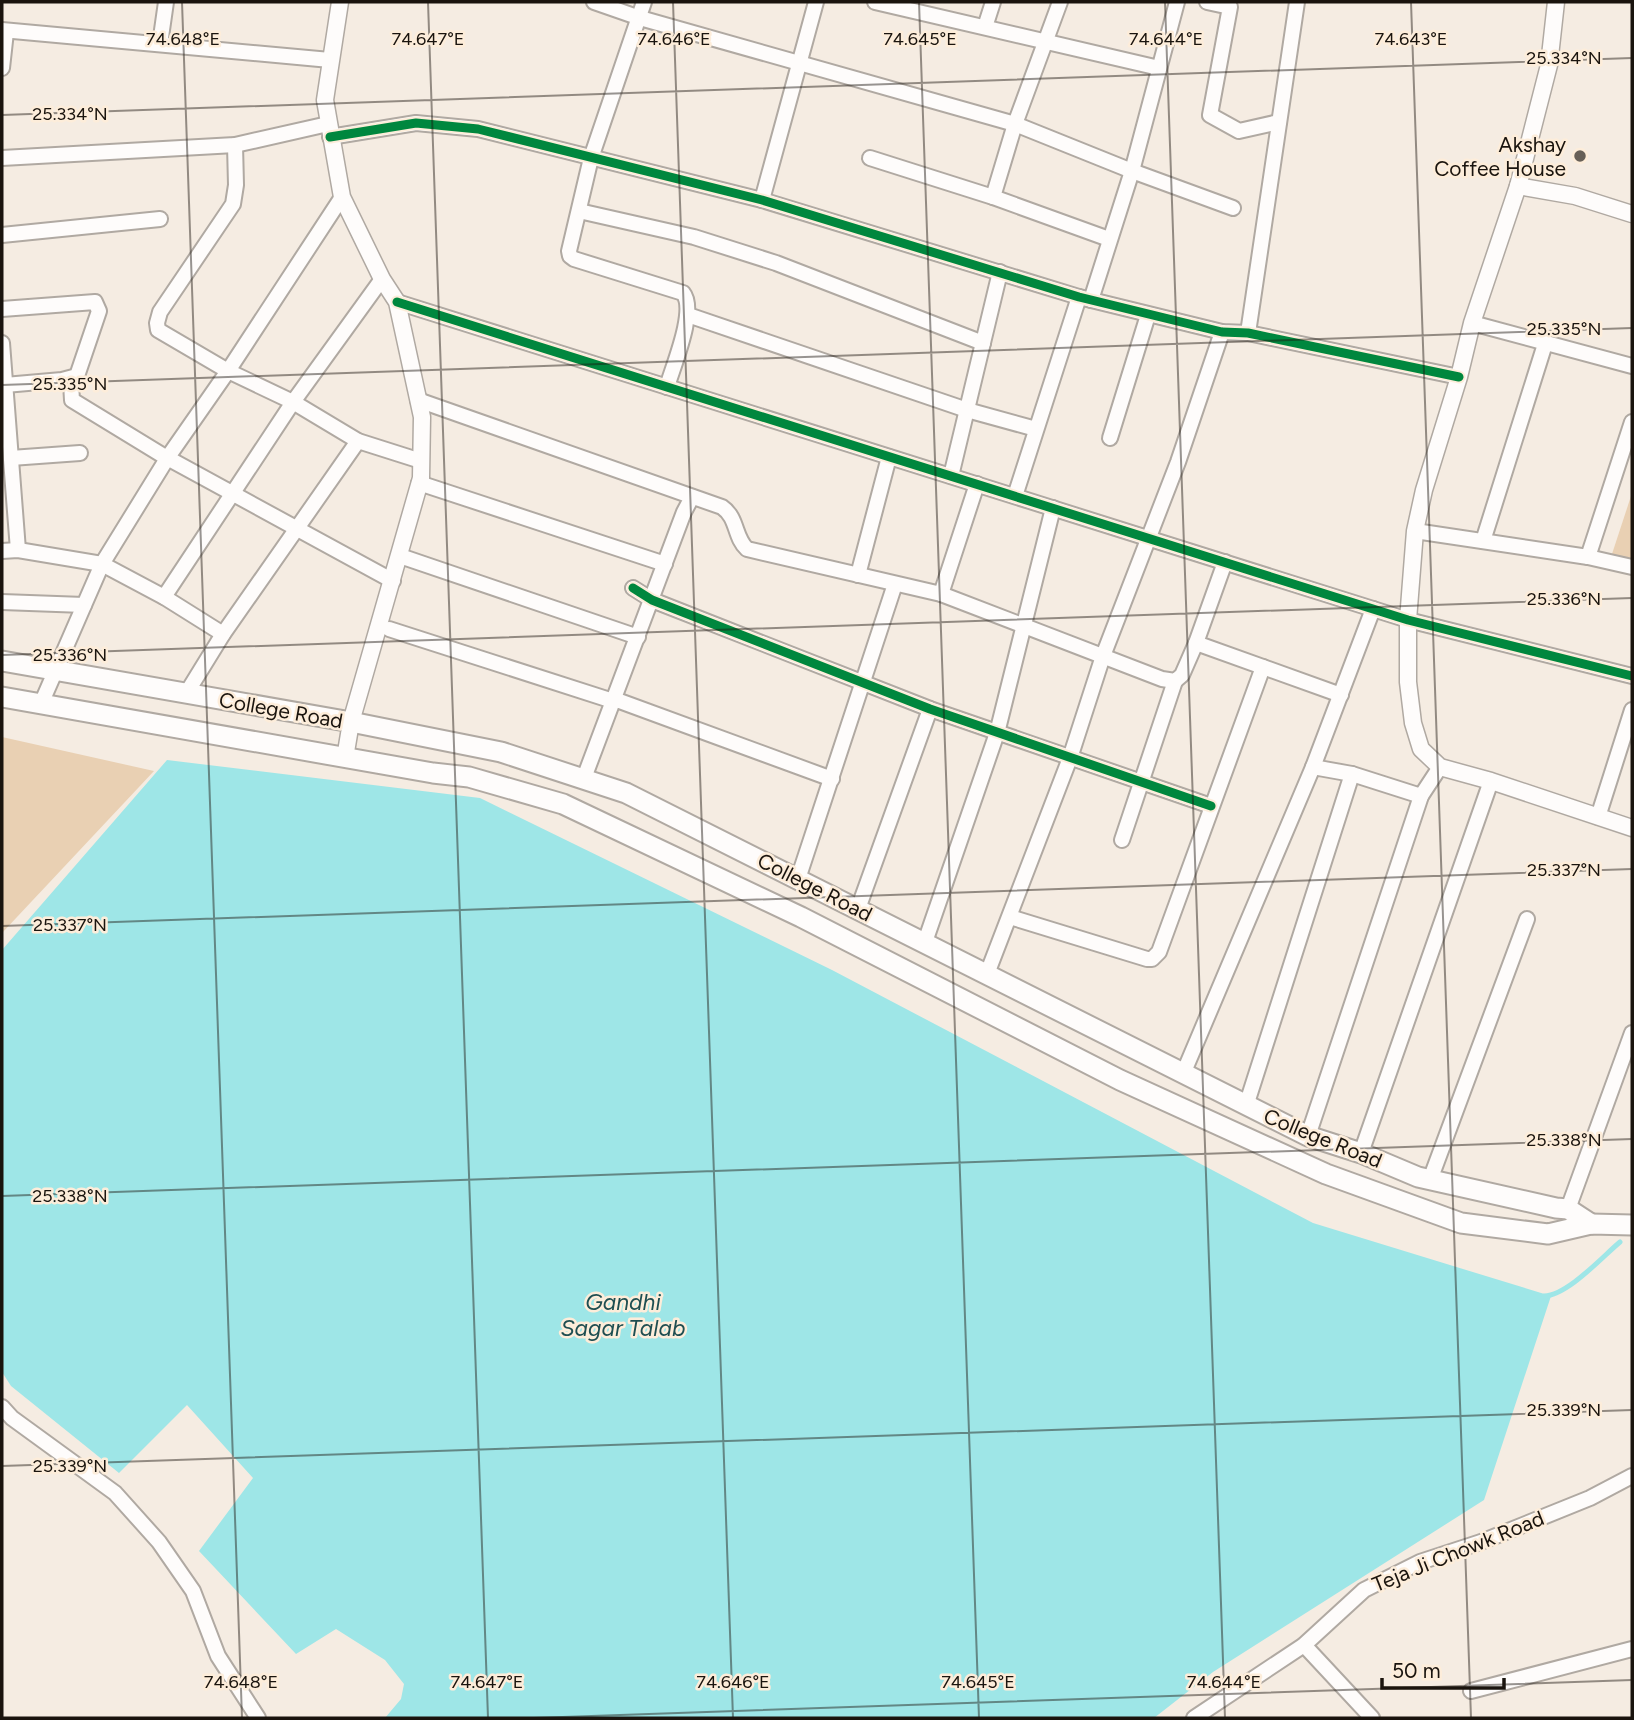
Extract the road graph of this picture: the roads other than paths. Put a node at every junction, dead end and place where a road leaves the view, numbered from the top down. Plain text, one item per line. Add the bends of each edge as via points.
1 (166, 2) edge
2 (340, 2) edge
3 (594, 2) edge
4 (644, 2) edge
5 (816, 2) edge
6 (875, 2) edge
7 (993, 2) edge
8 (1060, 2) edge
9 (1177, 2) edge
10 (1207, 2) edge
11 (1297, 2) edge
12 (1556, 2) edge
13 (640, 18) junction
14 (985, 27) junction
15 (4, 31) edge
16 (1046, 41) junction
17 (160, 44) junction
18 (331, 60) junction
19 (799, 62) junction
20 (2, 68) edge
21 (1159, 68) junction
22 (1279, 122) junction
23 (1015, 124) junction
24 (329, 130) junction
25 (235, 145) junction
26 (2, 158) edge
27 (591, 158) junction
28 (870, 158) dead end
29 (1132, 171) junction
30 (1518, 186) junction
31 (342, 197) junction
32 (993, 197) junction
33 (762, 200) junction
34 (1233, 208) dead end
35 (579, 211) junction
36 (1632, 214) edge
37 (160, 219) dead end
38 (2, 235) edge
39 (1109, 239) junction
40 (1000, 272) junction
41 (382, 279) junction
42 (1085, 299) junction
43 (397, 302) junction
44 (2, 309) edge
45 (688, 315) junction
46 (1147, 315) junction
47 (1472, 323) junction
48 (1222, 332) junction
49 (1248, 333) junction
50 (983, 343) junction
51 (1545, 344) junction
52 (2, 353) edge
53 (1632, 366) edge
54 (228, 371) junction
55 (77, 376) junction
56 (1459, 377) junction
57 (5, 385) junction
58 (667, 387) junction
59 (418, 400) junction
60 (293, 402) junction
61 (967, 410) junction
62 (1632, 422) edge
63 (1036, 429) junction
64 (1110, 438) dead end
65 (358, 441) junction
66 (80, 453) dead end
67 (168, 457) junction
68 (889, 457) junction
69 (11, 458) junction
70 (421, 461) junction
71 (951, 476) junction
72 (419, 483) junction
73 (976, 484) junction
74 (232, 494) junction
75 (1014, 496) junction
76 (692, 497) junction
77 (1053, 508) junction
78 (296, 530) junction
79 (1415, 531) junction
80 (1147, 538) junction
81 (1483, 541) junction
82 (18, 550) junction
83 (2, 551) edge
84 (400, 556) junction
85 (1588, 557) junction
86 (1225, 562) junction
87 (665, 564) junction
88 (102, 565) junction
89 (1632, 567) edge
90 (858, 575) junction
91 (393, 580) junction
92 (894, 584) junction
93 (633, 588) dead end
94 (941, 594) junction
95 (164, 597) junction
96 (652, 600) junction
97 (2, 602) edge
98 (84, 605) junction
99 (1373, 609) junction
100 (1408, 620) junction
101 (1024, 626) junction
102 (389, 629) dead end
103 (223, 634) junction
104 (638, 637) junction
105 (1196, 643) junction
106 (1103, 656) junction
107 (2, 661) edge
108 (1263, 667) junction
109 (54, 670) junction
110 (1632, 676) edge
111 (1175, 681) junction
112 (864, 683) junction
113 (186, 694) junction
114 (1341, 695) junction
115 (2, 697) edge
116 (614, 699) junction
117 (41, 704) junction
118 (930, 709) junction
119 (1632, 710) edge
120 (351, 722) junction
121 (997, 733) junction
122 (345, 758) junction
123 (1070, 758) junction
124 (1313, 767) junction
125 (1440, 767) junction
126 (1352, 774) junction
127 (584, 778) junction
128 (832, 779) junction
129 (1491, 781) junction
130 (1142, 782) junction
131 (1421, 796) junction
132 (1211, 806) junction
133 (1598, 817) junction
134 (1632, 828) edge
135 (1122, 840) dead end
136 (798, 879) junction
137 (858, 909) junction
138 (1010, 917) junction
139 (1527, 919) dead end
140 (925, 942) junction
141 (988, 974) junction
142 (1632, 1034) edge
143 (1618, 1073) junction
144 (1183, 1074) junction
145 (1632, 1079) edge
146 (1247, 1106) junction
147 (1308, 1136) junction
148 (1361, 1153) junction
149 (1430, 1180) junction
150 (1568, 1209) junction
151 (1591, 1224) junction
152 (1632, 1225) edge
153 (2, 1407) edge
154 (1632, 1476) edge
155 (1304, 1645) junction
156 (1632, 1649) edge
157 (1471, 1691) dead end
158 (258, 1718) edge
159 (1194, 1718) edge
160 (1372, 1718) edge

1 - 17 street
2 - 18 street
3 - 13 street
4 - 13 street
5 - 19 street
6 - 14 street
7 - 14 street
8 - 16 street
9 - 21 street
10 - 22 street via 1230,7 1210,115 1239,131
11 - 22 street
12 - 30 street via 1549,65
13 - 19 street
13 - 27 street
14 - 16 street
15 - 17 street
15 - 20 street
16 - 21 street
16 - 23 street
17 - 18 street
18 - 24 street via 324,100
19 - 23 street
19 - 33 street
21 - 29 street
22 - 49 street
23 - 29 street
23 - 32 street
24 - 25 street
24 - 27 street via 441,124
24 - 31 street
25 - 26 street
25 - 54 street via 233,204 157,323 158,330
27 - 33 street
27 - 35 street
28 - 32 street
29 - 34 street
29 - 39 street
30 - 36 street via 1575,196
30 - 47 street
31 - 41 street
31 - 54 street
32 - 39 street
33 - 40 street
35 - 45 street via 570,256 683,293
35 - 50 street via 694,237 776,263
37 - 38 street
39 - 42 street
40 - 42 street
40 - 50 street
41 - 43 street
41 - 60 street
42 - 46 street
42 - 63 street
43 - 58 street
43 - 59 street
44 - 55 street via 98,304
45 - 58 street
45 - 61 street
46 - 48 street
46 - 64 street
47 - 51 street
47 - 56 street
48 - 49 street
48 - 80 street
49 - 56 street
50 - 61 street
51 - 53 street
51 - 81 street
52 - 57 street
54 - 60 street
54 - 67 street
55 - 57 street
55 - 67 street via 71,383 72,400
56 - 79 street
57 - 69 street
58 - 68 street
59 - 70 street
59 - 76 street
60 - 65 street
60 - 74 street
61 - 63 street
61 - 71 street
62 - 85 street
63 - 75 street
65 - 70 street
65 - 78 street
66 - 69 street
67 - 74 street
67 - 88 street
68 - 71 street
68 - 90 street
69 - 82 street
70 - 72 street
71 - 73 street
72 - 84 street
72 - 87 street
73 - 75 street
73 - 94 street
74 - 78 street
74 - 95 street
75 - 77 street
76 - 87 street
76 - 90 street via 726,510 747,549
77 - 80 street
77 - 101 street
78 - 91 street
78 - 103 street
79 - 81 street
79 - 100 street
80 - 86 street
80 - 106 street
81 - 85 street
82 - 83 street
82 - 88 street
84 - 91 street
84 - 104 street
85 - 89 street
86 - 99 street
86 - 105 street
87 - 96 street
88 - 95 street
88 - 98 street
90 - 92 street
91 - 120 street
92 - 94 street
92 - 112 street
93 - 96 street
94 - 101 street
95 - 103 street
96 - 104 street
96 - 112 street
97 - 98 street
98 - 109 street
99 - 100 street
99 - 114 street
100 - 110 street
100 - 125 street via 1413,723 1421,748
101 - 106 street
101 - 121 street
102 - 116 street
103 - 113 street
104 - 116 street
105 - 108 street
105 - 111 street
106 - 111 street
106 - 123 street
107 - 109 main road, College Road
108 - 114 street
108 - 132 street
109 - 113 main road, College Road
109 - 117 street
111 - 130 street
112 - 118 street
112 - 128 street
113 - 120 main road, College Road
114 - 124 street
115 - 117 main road, College Road
116 - 127 street
116 - 128 street
117 - 122 main road, College Road
118 - 121 street
118 - 137 street
119 - 133 street
120 - 122 street
120 - 127 main road, College Road via 501,752
121 - 123 street
121 - 140 street
122 - 151 main road, College Road via 468,777 563,804 801,917 1120,1080 1326,1174 1461,1223 1548,1234
123 - 130 street
123 - 138 street
124 - 126 street
124 - 144 street
125 - 129 street
125 - 131 street
126 - 131 street
126 - 146 street
127 - 136 main road, College Road via 626,793
128 - 136 street
129 - 133 street
129 - 148 street
130 - 132 street
130 - 135 street
131 - 147 street
132 - 138 street via 1159,951 1152,958
133 - 134 street
136 - 137 main road, College Road
137 - 140 main road, College Road
138 - 141 street
139 - 149 street
140 - 141 main road, College Road
141 - 144 main road, College Road
142 - 143 street
143 - 145 street
143 - 150 street
144 - 146 main road, College Road
146 - 147 main road, College Road
147 - 148 main road, College Road
148 - 149 main road, College Road
149 - 150 main road, College Road
150 - 151 main road, College Road
151 - 152 main road, College Road
153 - 158 street via 115,1493 159,1542 193,1591 218,1656
154 - 155 street, Teja Ji Chowk Road via 1590,1498 1420,1562 1364,1590
155 - 159 street, Teja Ji Chowk Road
155 - 160 street
156 - 157 street

